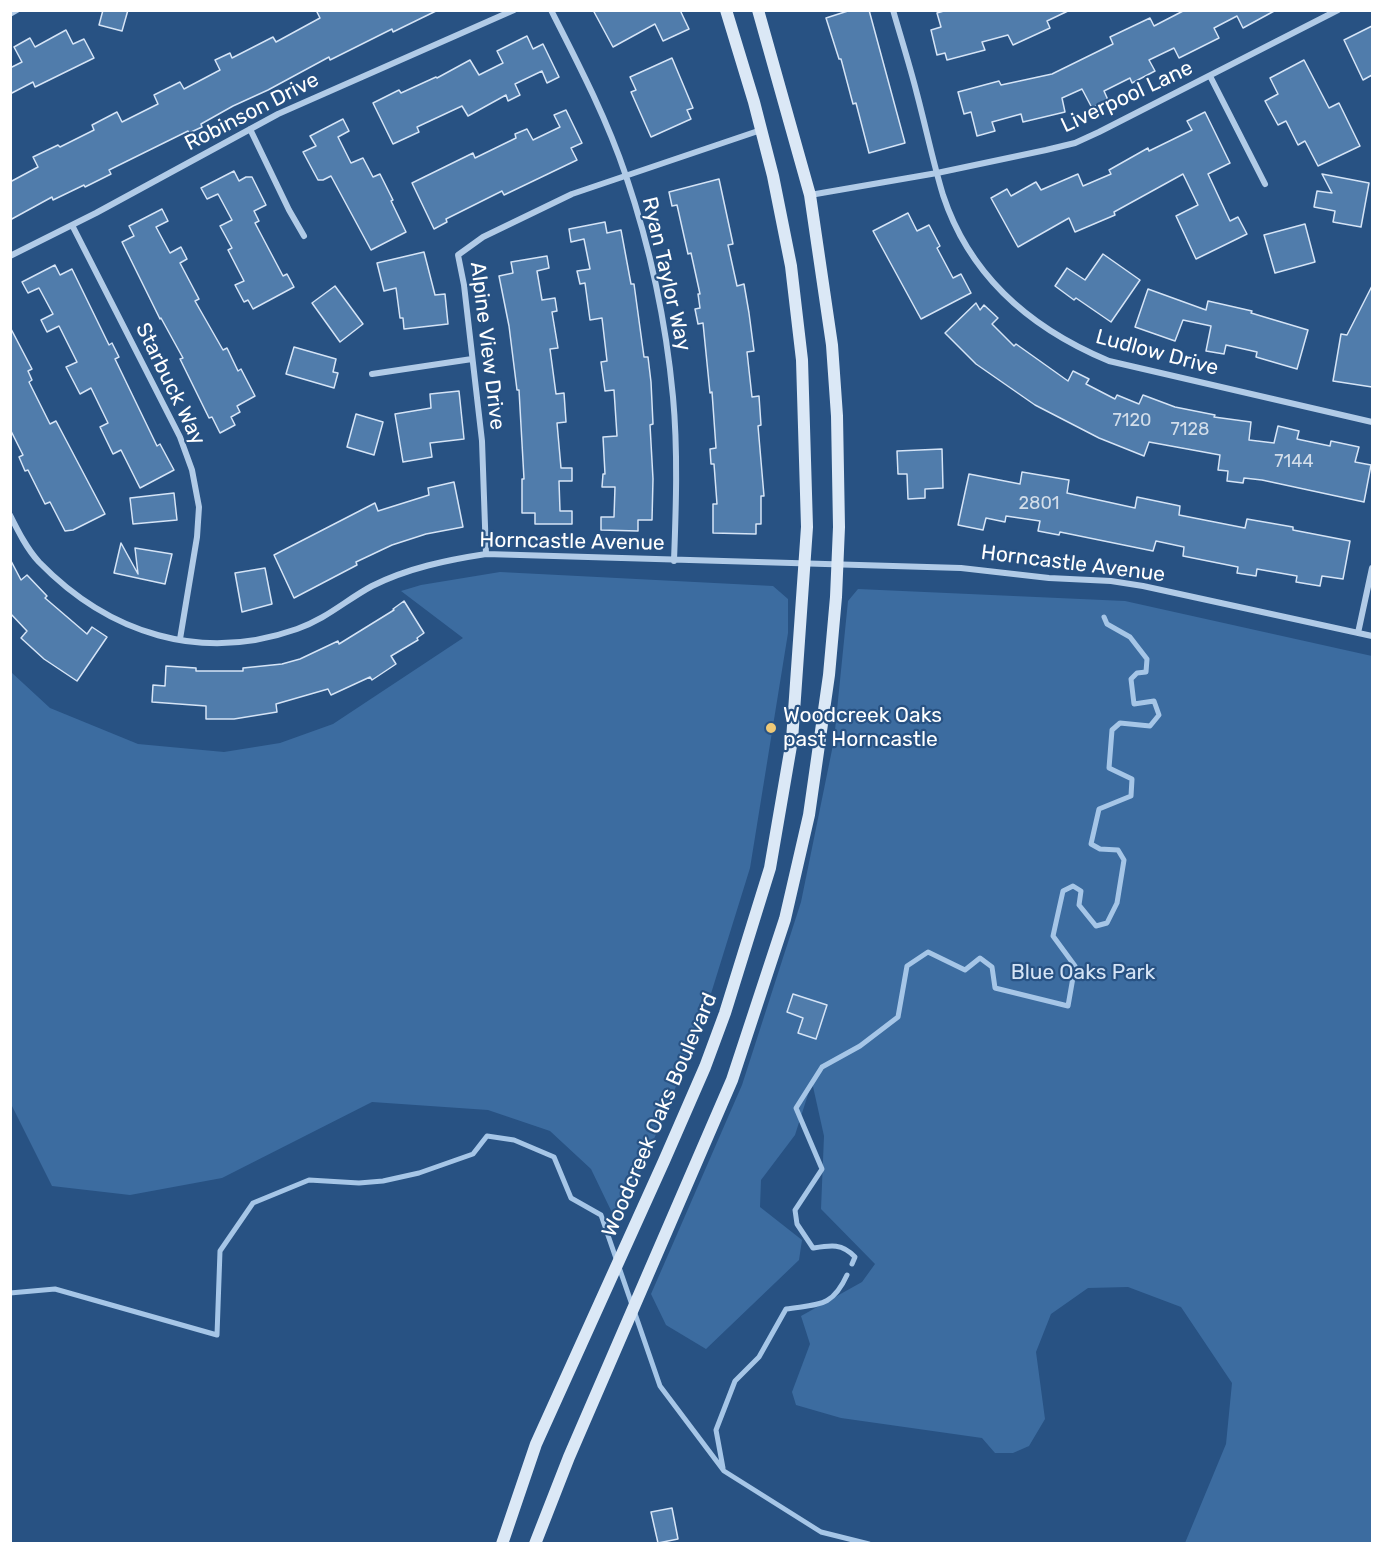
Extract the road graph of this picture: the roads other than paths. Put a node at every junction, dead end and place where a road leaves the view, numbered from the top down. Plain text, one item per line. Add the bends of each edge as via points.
1 (18, 10) edge
2 (514, 10) edge
3 (550, 10) edge
4 (726, 10) edge
5 (758, 10) edge
6 (893, 10) edge
7 (1338, 10) edge
8 (10, 14) edge
9 (1210, 76) junction
10 (250, 129) junction
11 (761, 130) junction
12 (937, 173) junction
13 (626, 175) junction
14 (1265, 184) dead end
15 (810, 195) junction
16 (72, 225) junction
17 (303, 236) dead end
18 (10, 256) edge
19 (472, 359) junction
20 (372, 374) dead end
21 (1372, 422) edge
22 (10, 515) edge
23 (486, 554) junction
24 (674, 561) junction
25 (805, 564) junction
26 (837, 565) junction
27 (1372, 568) edge
28 (1358, 633) junction
29 (1372, 636) edge
30 (180, 639) junction
31 (502, 1544) edge
32 (535, 1544) edge

1 - 8 street
2 - 10 street, Robinson Drive
3 - 13 street, Ryan Taylor Way
4 - 11 main road, Woodcreek Oaks Boulevard
5 - 15 main road
6 - 12 street, Ludlow Drive
7 - 9 street, Liverpool Lane
9 - 12 street, Liverpool Lane via 1074,143
9 - 14 street
10 - 16 street, Robinson Drive
10 - 17 street
11 - 13 street, Alpine View Drive
11 - 25 main road, Woodcreek Oaks Boulevard via 791,266 802,360
12 - 15 street, Liverpool Lane
12 - 21 street, Ludlow Drive via 954,222 986,273 1025,313 1073,346 1128,367
13 - 19 street, Alpine View Drive via 539,208 483,237 458,255
13 - 24 street, Ryan Taylor Way via 663,320 674,399
15 - 26 main road via 832,345
16 - 18 street, Robinson Drive
16 - 30 street, Starbuck Way via 180,437 192,470 199,507
19 - 20 street
19 - 23 street, Alpine View Drive via 482,441
22 - 30 street, Horncastle Avenue via 38,561 82,599 126,625
23 - 24 street, Horncastle Avenue
23 - 30 street, Horncastle Avenue via 415,569 372,586 337,610 299,628 260,640 204,643
24 - 25 street, Horncastle Avenue
25 - 26 street, Horncastle Avenue
25 - 31 main road, Woodcreek Oaks Boulevard via 792,740 770,868 705,1067 536,1444
26 - 28 street, Horncastle Avenue via 960,568 1111,580
26 - 32 main road via 829,675 809,815 785,919 732,1080
27 - 28 street
28 - 29 street, Horncastle Avenue

